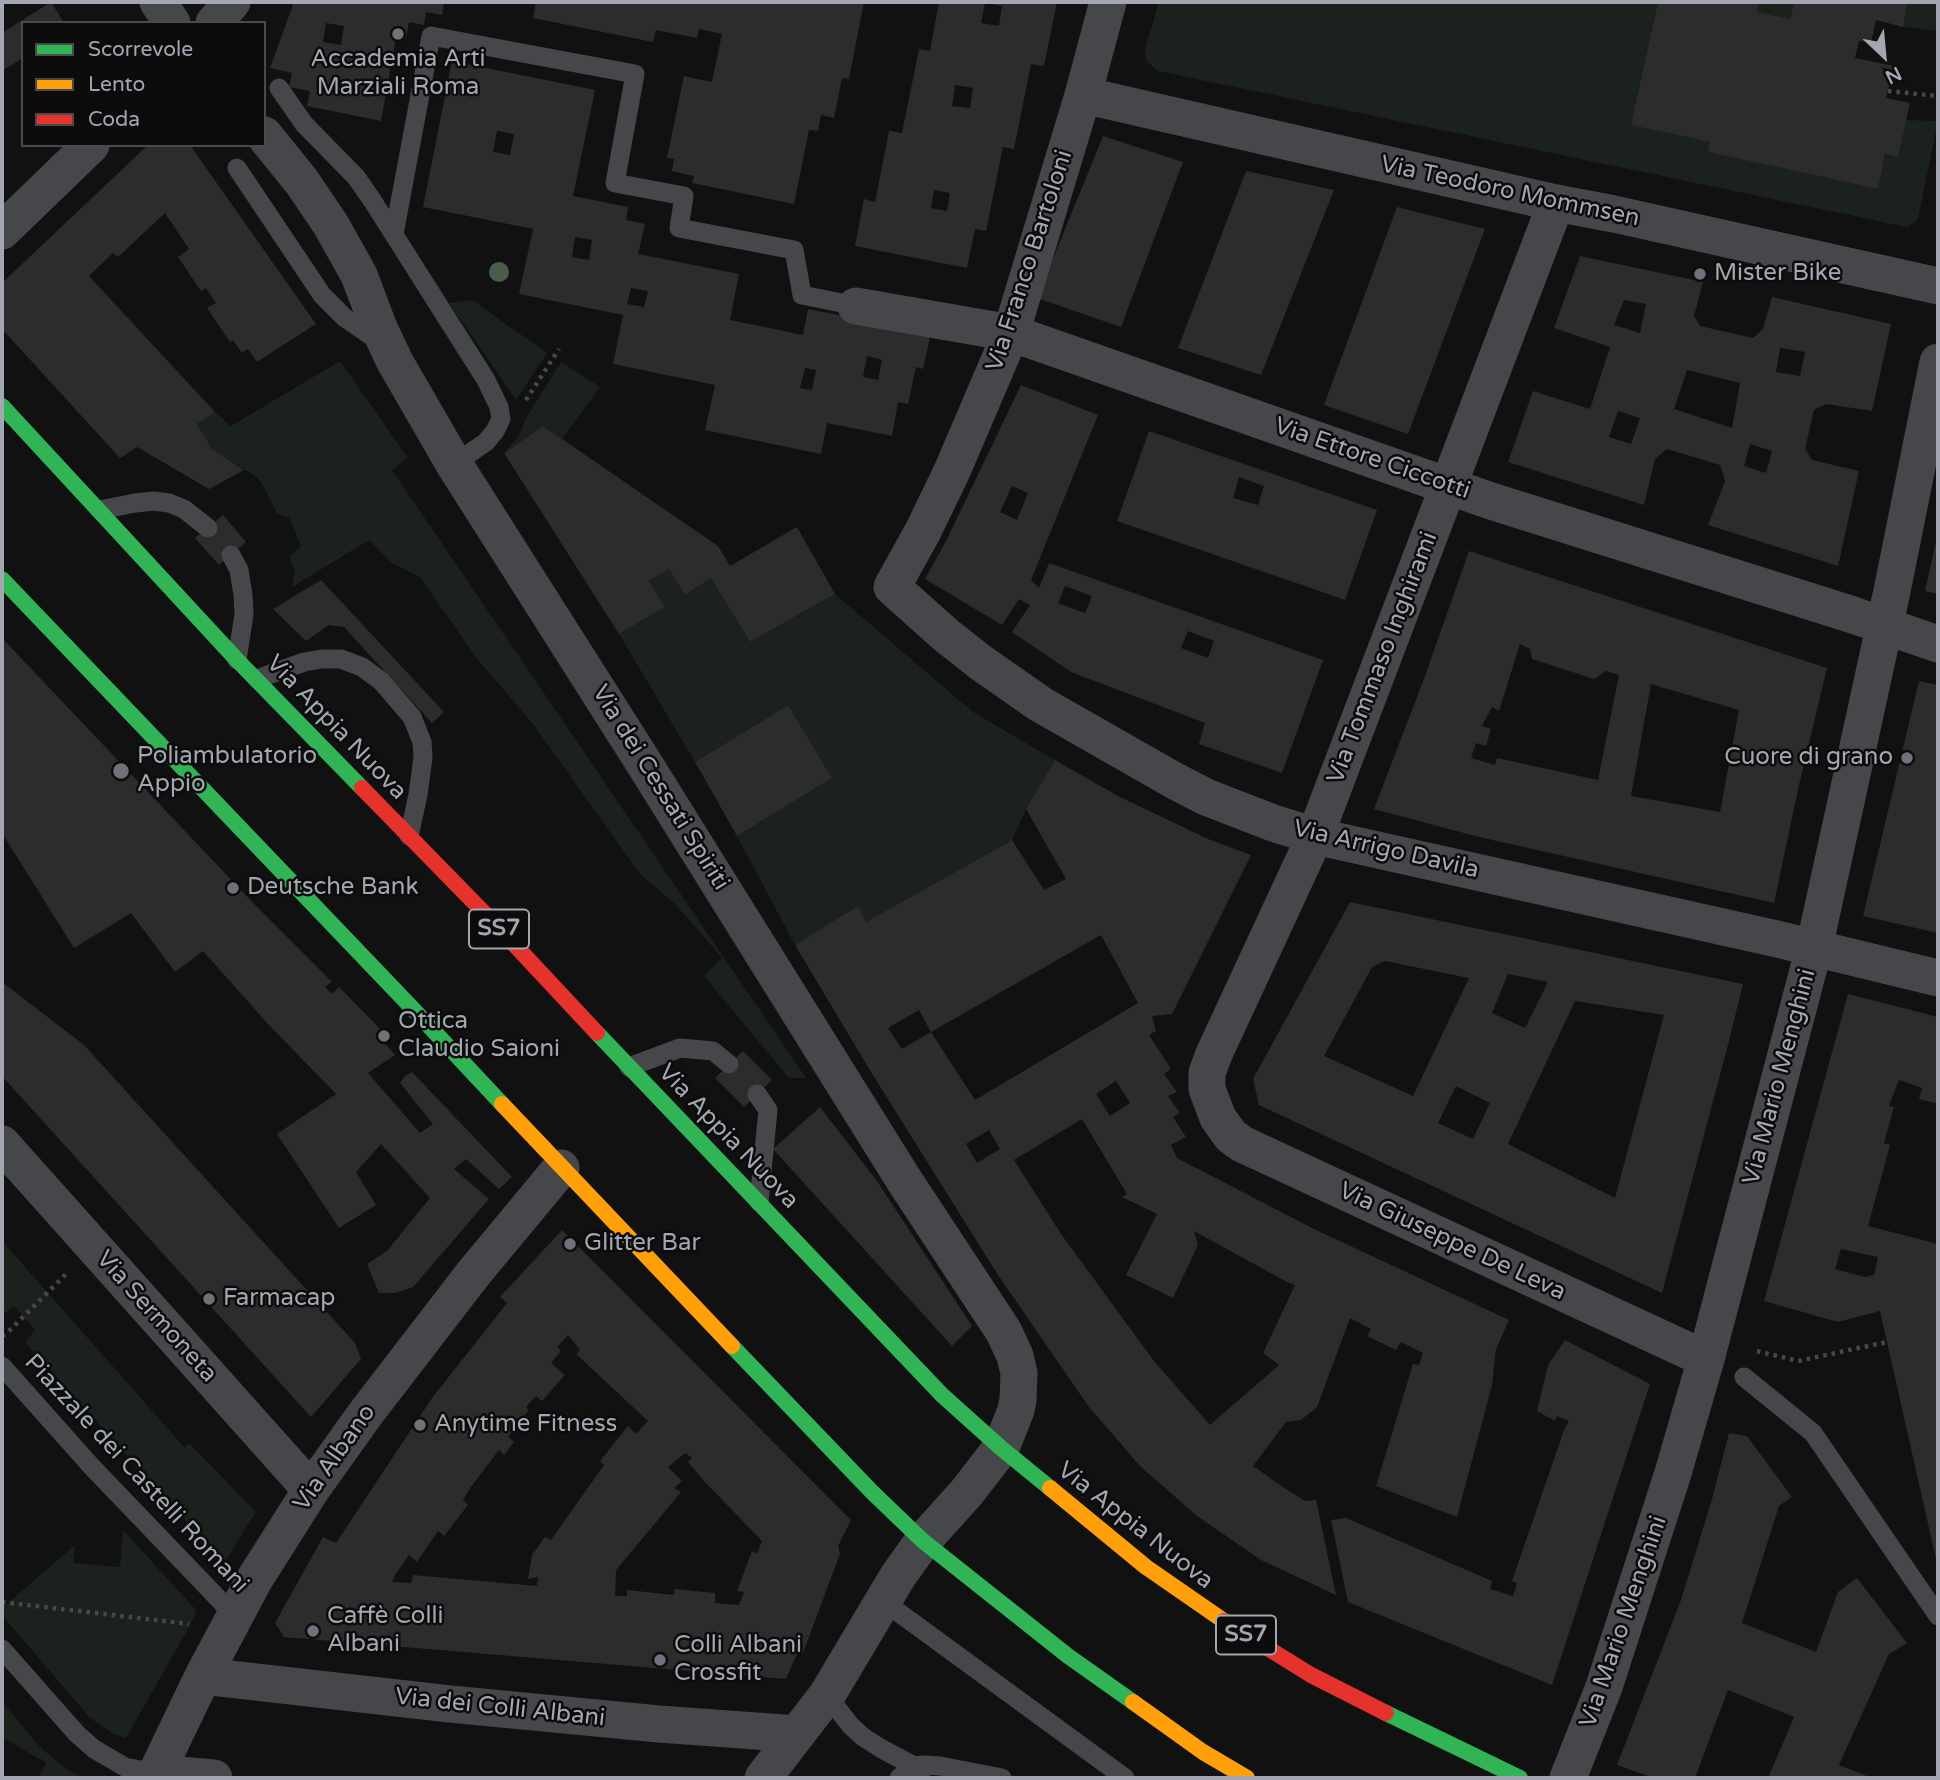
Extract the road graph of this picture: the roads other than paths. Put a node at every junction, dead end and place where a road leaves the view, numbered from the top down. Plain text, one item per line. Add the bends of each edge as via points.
1 (158, 2) edge
2 (232, 2) edge
3 (1108, 2) edge
4 (171, 21) edge
5 (216, 21) edge
6 (279, 88) dead end
7 (1083, 94) junction
8 (266, 137) edge
9 (89, 147) edge
10 (237, 168) dead end
11 (1556, 203) junction
12 (2, 230) edge
13 (394, 234) junction
14 (1938, 286) edge
15 (856, 306) joint
16 (1011, 333) junction
17 (387, 346) junction
18 (1938, 362) edge
19 (2, 406) edge
20 (454, 464) junction
21 (1448, 486) junction
22 (100, 510) junction
23 (208, 528) dead end
24 (231, 555) dead end
25 (2, 579) edge
26 (892, 587) joint
27 (1885, 626) junction
28 (1938, 644) edge
29 (237, 660) junction
30 (257, 679) junction
31 (409, 836) junction
32 (1315, 836) junction
33 (1814, 948) junction
34 (1938, 978) edge
35 (729, 1064) dead end
36 (629, 1067) junction
37 (757, 1094) dead end
38 (1213, 1108) joint
39 (2, 1144) edge
40 (561, 1168) junction
41 (759, 1202) junction
42 (1706, 1359) junction
43 (2, 1366) edge
44 (1744, 1377) dead end
45 (1001, 1448) junction
46 (311, 1490) junction
47 (923, 1541) junction
48 (883, 1601) junction
49 (235, 1616) junction
50 (1938, 1616) edge
51 (2, 1649) edge
52 (203, 1676) junction
53 (827, 1695) junction
54 (797, 1734) junction
55 (911, 1774) edge
56 (155, 1775) edge
57 (215, 1778) edge
58 (764, 1778) edge
59 (1002, 1778) edge
60 (1125, 1778) edge
61 (1247, 1778) edge
62 (1520, 1778) edge
63 (1568, 1778) edge

1 - 4 street
2 - 5 street
3 - 7 street, Via Franco Bartoloni
6 - 13 lane via 304,124 356,177
7 - 11 street, Via Teodoro Mommsen
7 - 16 street, Via Franco Bartoloni
8 - 17 street, Via dei Cessati Spiriti via 331,225 359,275
9 - 12 street
10 - 17 lane via 322,295 345,318
11 - 14 street, Via Teodoro Mommsen
11 - 21 street, Via Tommaso Inghirami
13 - 15 lane via 431,36 635,74 615,183 684,196 679,229 794,250 802,295
13 - 20 lane via 499,407 501,419 495,431
15 - 16 street, Via Ettore Ciccotti
16 - 21 street, Via Ettore Ciccotti
16 - 26 street, Via Franco Bartoloni via 952,471
17 - 20 street, Via dei Cessati Spiriti
18 - 27 street, Via Mario Menghini
19 - 22 main road, Via Appia Nuova / SS7
20 - 45 street, Via dei Cessati Spiriti via 1004,1332 1020,1386
21 - 27 street, Via Ettore Ciccotti
21 - 32 street, Via Tommaso Inghirami
22 - 23 lane via 169,503
22 - 29 main road, Via Appia Nuova / SS7
24 - 29 lane via 243,595
25 - 40 main road
26 - 32 street, Via Arrigo Davila via 980,662 1100,740 1206,797
27 - 28 street, Via Ettore Ciccotti
27 - 33 street, Via Mario Menghini
29 - 30 main road, Via Appia Nuova / SS7
30 - 31 main road, Via Appia Nuova / SS7
30 - 31 lane via 304,662 341,659 381,681 412,716 422,742
31 - 36 main road, Via Appia Nuova / SS7
32 - 33 street, Via Arrigo Davila
32 - 38 street, Via Tommaso Inghirami via 1213,1054 1207,1081
33 - 34 street, Via Arrigo Davila
33 - 42 street, Via Mario Menghini
35 - 36 lane via 713,1051 680,1048
36 - 41 main road, Via Appia Nuova / SS7
37 - 41 lane via 768,1110
38 - 42 street, Via Giuseppe De Leva via 1241,1144
39 - 46 street, Via Sermoneta
40 - 46 street, Via Albano via 464,1285
40 - 47 main road
41 - 45 main road, Via Appia Nuova / SS7 via 942,1395
42 - 63 street, Via Mario Menghini via 1639,1584
43 - 49 lane, Piazzale dei Castelli Romani
44 - 50 lane via 1813,1433
45 - 47 street, Via dei Cessati Spiriti
45 - 62 main road, Via Appia Nuova / SS7 via 1146,1567 1209,1612 1311,1675
46 - 49 street, Via Albano
47 - 48 street, Via dei Cessati Spiriti
47 - 61 main road via 1111,1688
48 - 53 street, Via dei Cessati Spiriti
48 - 60 lane
49 - 52 street, Via Albano
51 - 56 lane via 94,1749 121,1766
52 - 54 street, Via dei Colli Albani
52 - 56 street, Via Albano
53 - 54 street, Via dei Cessati Spiriti
53 - 55 lane via 850,1725
54 - 58 street, Via dei Cessati Spiriti
55 - 59 lane via 940,1766
56 - 57 street

